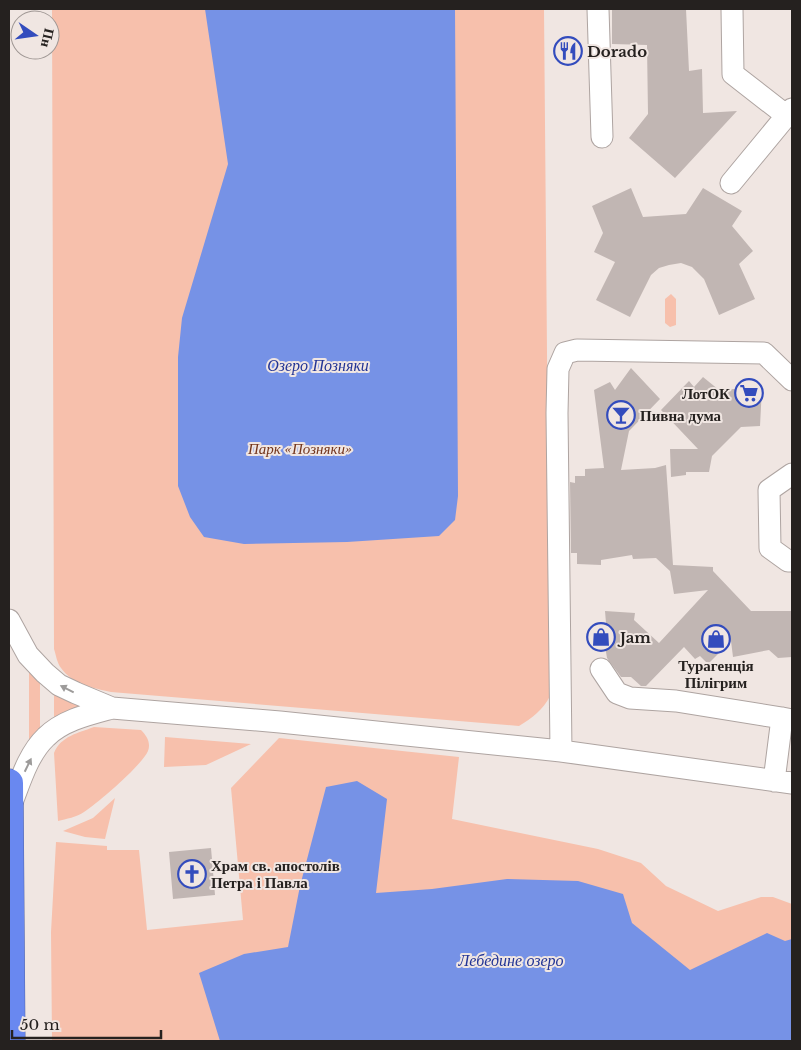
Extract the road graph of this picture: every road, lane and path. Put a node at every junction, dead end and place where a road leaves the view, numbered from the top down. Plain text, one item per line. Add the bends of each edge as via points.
1 (598, 9) edge
2 (732, 9) edge
3 (790, 113) edge
4 (602, 137) dead end
5 (731, 183) dead end
6 (792, 380) edge
7 (792, 474) edge
8 (792, 561) edge
9 (9, 620) edge
10 (601, 669) dead end
11 (112, 708) junction
12 (787, 719) edge
13 (560, 751) junction
14 (783, 782) edge
15 (9, 783) edge
16 (10, 810) edge
17 (11, 1041) edge

1 - 4 lane
2 - 3 lane via 733,74
3 - 5 lane
6 - 13 lane via 764,353 577,350 565,353 558,369 557,413
7 - 8 lane via 769,490 770,548
11 -> 9 lane via 59,685 45,674 28,655
10 - 12 lane via 617,693 630,698 676,701
11 - 13 lane
16 -> 11 lane via 30,759 46,736 84,715
12 - 14 lane
13 - 14 lane
15 - 16 highway
16 - 17 highway

